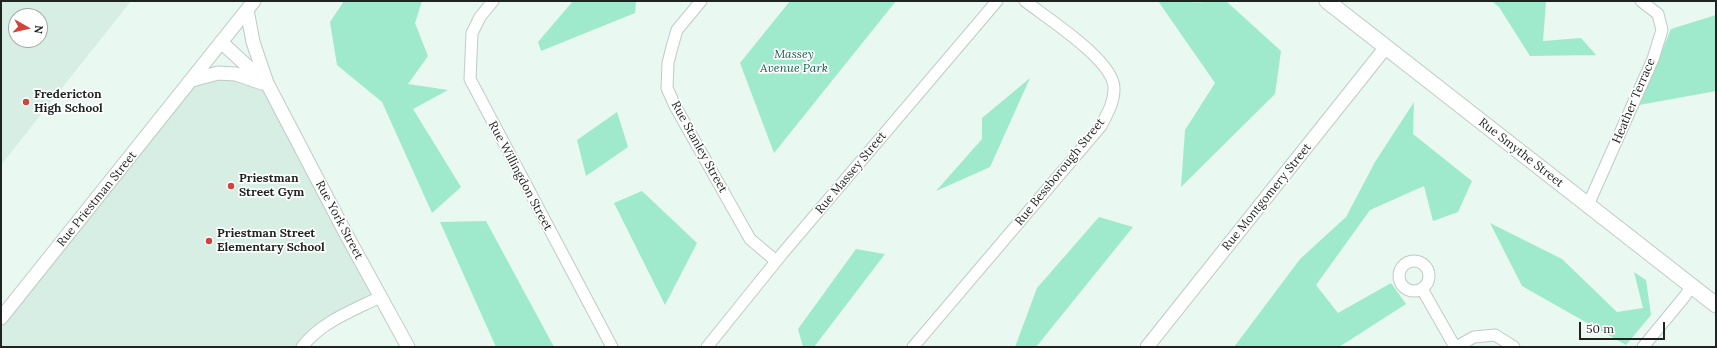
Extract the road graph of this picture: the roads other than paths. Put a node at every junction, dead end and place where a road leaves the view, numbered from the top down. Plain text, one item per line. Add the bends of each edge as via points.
1 (493, 1) edge
2 (702, 1) edge
3 (997, 1) edge
4 (1025, 1) edge
5 (1327, 1) edge
6 (1641, 1) edge
7 (250, 6) edge
8 (221, 42) junction
9 (1386, 47) junction
10 (192, 80) junction
11 (268, 85) junction
12 (1588, 205) junction
13 (776, 261) junction
14 (1691, 286) junction
15 (1422, 289) dead end
16 (380, 297) junction
17 (1716, 305) edge
18 (1, 318) edge
19 (302, 347) edge
20 (408, 347) edge
21 (612, 347) edge
22 (707, 347) edge
23 (913, 347) edge
24 (1147, 347) edge
25 (1456, 347) edge
26 (1514, 347) edge
27 (1643, 347) edge

1 - 21 street, Rue Willingdon Street via 480,17 472,33 470,79
2 - 13 street, Rue Stanley Street via 677,30 668,63 667,88 750,239
3 - 13 street, Rue Massey Street
4 - 23 street, Rue Bessborough Street via 1096,56 1109,72 1114,88 1112,106 1101,126
5 - 9 main road, Rue Smythe Street
6 - 12 street, Heather Terrace via 1658,14 1662,30 1653,59
7 - 8 street, Rue Priestman Street
7 - 11 street via 253,42
8 - 10 street, Rue Priestman Street
8 - 11 street, Rue York Street
9 - 12 main road, Rue Smythe Street
9 - 24 street, Rue Montgomery Street
10 - 11 street via 218,73 236,74
10 - 18 street, Rue Priestman Street
11 - 16 street, Rue York Street
12 - 14 main road, Rue Smythe Street
13 - 22 street, Rue Massey Street
14 - 17 main road, Rue Smythe Street
14 - 27 street
15 - 25 street
16 - 19 street via 325,325 311,335
16 - 20 street, Rue York Street
25 - 26 street via 1474,337 1495,335

